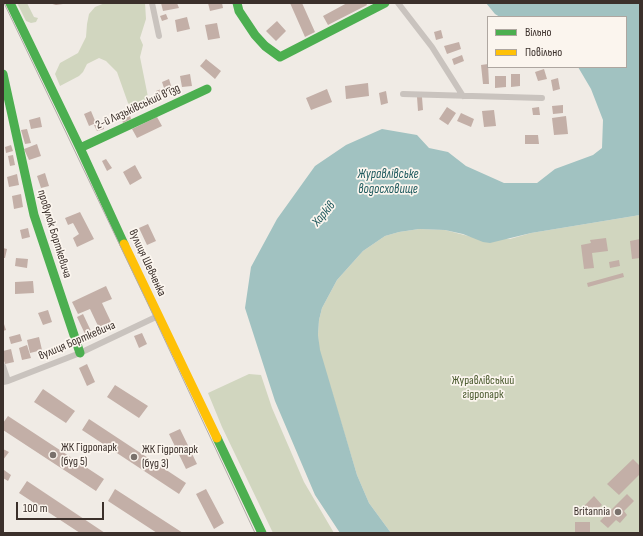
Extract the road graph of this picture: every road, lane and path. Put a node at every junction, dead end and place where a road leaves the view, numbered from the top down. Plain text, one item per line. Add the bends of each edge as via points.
1 (10, 3) edge
2 (152, 3) edge
3 (237, 3) edge
4 (385, 3) edge
5 (398, 3) edge
6 (159, 36) dead end
7 (3, 74) edge
8 (207, 89) dead end
9 (403, 94) dead end
10 (463, 96) junction
11 (542, 98) dead end
12 (80, 148) junction
13 (158, 316) junction
14 (80, 353) junction
15 (3, 366) edge
16 (5, 381) edge
17 (262, 533) edge

1 - 12 street, вулиця Шевченка
2 - 6 street
3 - 4 street via 239,11 255,35 280,56
5 - 10 street via 432,47
7 - 14 street, провулок Борткевича via 34,215
8 - 12 street, 2-й Лазьківський в’їзд
9 - 10 street
10 - 11 street
12 - 13 street, вулиця Шевченка
13 - 14 street, вулиця Борткевича
13 - 17 street, вулиця Шевченка
14 - 16 street, вулиця Борткевича
15 - 16 street

